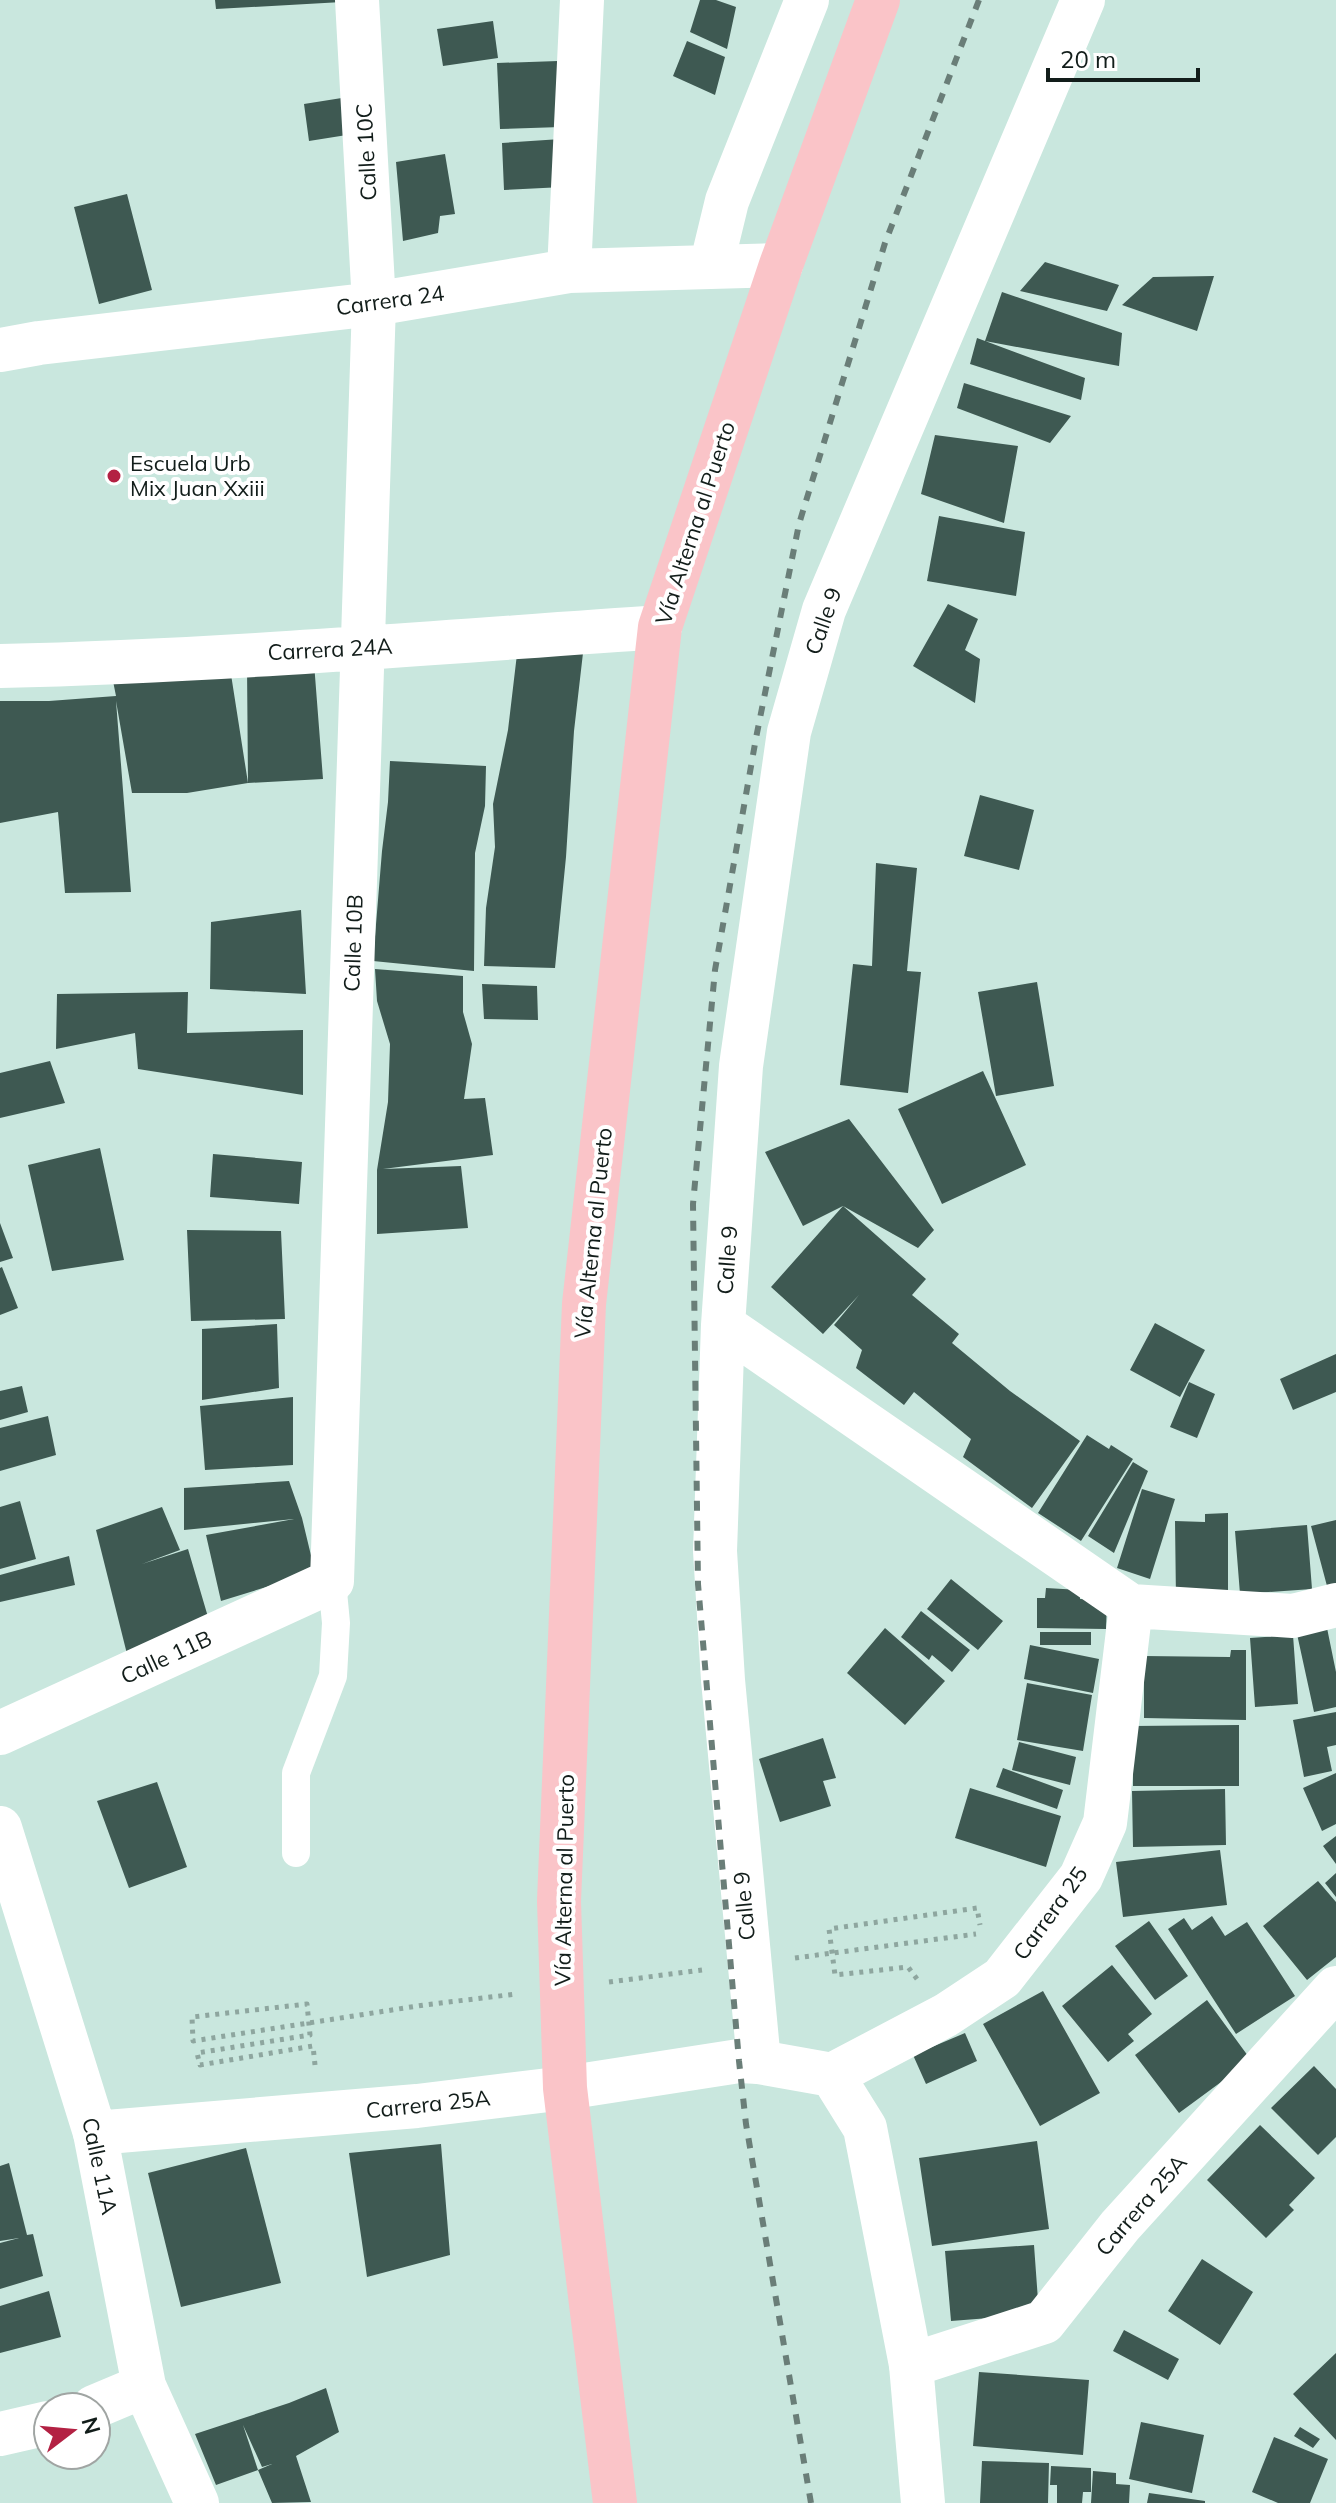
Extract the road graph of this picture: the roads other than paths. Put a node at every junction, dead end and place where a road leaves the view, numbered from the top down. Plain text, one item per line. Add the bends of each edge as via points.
1 (357, 0) edge
2 (582, 0) edge
3 (807, 0) edge
4 (878, 0) edge
5 (1083, 0) edge
6 (781, 265) junction
7 (711, 267) junction
8 (569, 271) junction
9 (374, 304) junction
10 (0, 350) edge
11 (660, 627) junction
12 (362, 647) junction
13 (0, 666) edge
14 (723, 1325) junction
15 (332, 1581) junction
16 (1336, 1605) edge
17 (1131, 1606) junction
18 (0, 1733) edge
19 (0, 1828) edge
20 (296, 1853) dead end
21 (1336, 1988) edge
22 (759, 2062) junction
23 (832, 2075) junction
24 (565, 2088) junction
25 (95, 2133) junction
26 (911, 2365) junction
27 (144, 2386) junction
28 (112, 2399) edge
29 (32, 2427) edge
30 (0, 2434) edge
31 (197, 2503) edge
32 (615, 2503) edge
33 (923, 2503) edge

1 - 9 street, Calle 10C
2 - 8 street
3 - 7 street via 727,201
4 - 6 main road, Vía Alterna al Puerto
5 - 14 street, Calle 9 via 824,610 789,732 741,1066
6 - 7 street, Carrera 24
6 - 11 main road, Vía Alterna al Puerto
7 - 8 street, Carrera 24
8 - 9 street, Carrera 24
9 - 10 street, Carrera 24
9 - 12 street, Calle 10B
11 - 12 street, Carrera 24A
11 - 24 main road, Vía Alterna al Puerto via 584,1304 559,1901
12 - 13 street, Carrera 24A
12 - 15 street, Calle 10B
14 - 17 street
14 - 22 street, Calle 9 via 715,1551
15 - 18 street, Calle 11B
15 - 20 lane via 333,1676 296,1773
16 - 17 street via 1293,1616
17 - 23 street, Carrera 25 via 1105,1823 1081,1877 1002,1978 946,2015
19 - 25 street, Calle 11A
21 - 26 street, Carrera 25A via 1120,2226 1044,2322
22 - 23 street
22 - 24 street, Carrera 25A
23 - 26 street via 865,2128
24 - 25 street, Carrera 25A
24 - 32 main road, Vía Alterna al Puerto
25 - 27 street, Calle 11A
26 - 33 street
27 - 28 street
27 - 31 street, Calle 11A
29 - 30 street

